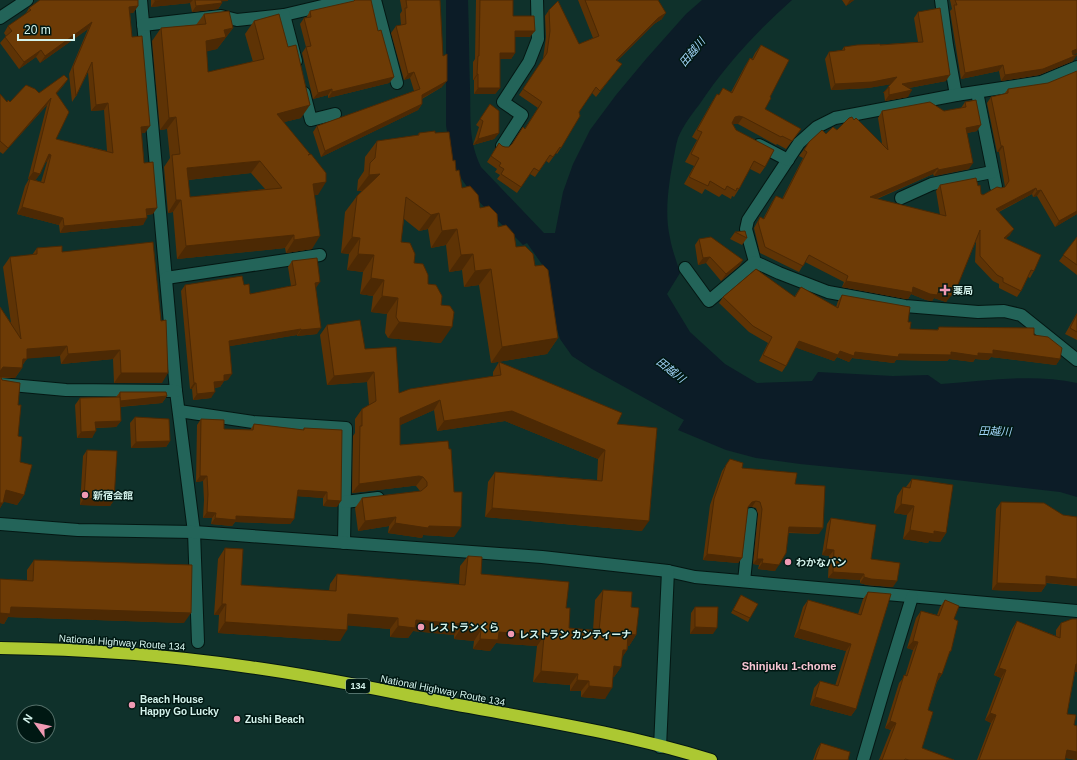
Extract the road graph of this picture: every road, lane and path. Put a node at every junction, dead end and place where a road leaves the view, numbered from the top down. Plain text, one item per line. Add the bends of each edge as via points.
1 (27, 0) edge
2 (141, 0) edge
3 (348, 0) edge
4 (375, 0) edge
5 (537, 0) edge
6 (941, 0) edge
7 (284, 14) junction
8 (0, 18) edge
9 (143, 25) junction
10 (1077, 67) edge
11 (397, 83) dead end
12 (977, 92) junction
13 (956, 95) junction
14 (335, 114) dead end
15 (747, 138) edge
16 (502, 146) edge
17 (788, 160) junction
18 (992, 172) junction
19 (996, 187) edge
20 (901, 198) dead end
21 (320, 254) edge
22 (755, 262) junction
23 (685, 268) dead end
24 (166, 278) junction
25 (1077, 360) edge
26 (0, 384) edge
27 (176, 391) junction
28 (179, 411) junction
29 (390, 496) edge
30 (345, 502) junction
31 (751, 514) edge
32 (0, 524) edge
33 (194, 532) junction
34 (344, 543) junction
35 (668, 571) junction
36 (744, 581) junction
37 (912, 598) junction
38 (1077, 611) edge
39 (198, 642) dead end
40 (0, 648) edge
41 (660, 747) junction
42 (711, 760) edge
43 (863, 760) edge

1 - 8 street
2 - 9 street
3 - 7 street
4 - 11 street
5 - 16 street via 538,39 529,62 503,102 522,115
6 - 13 street
7 - 9 street via 237,20 221,16
7 - 14 street via 311,120
9 - 24 street
10 - 12 street via 1041,82
12 - 13 street
12 - 18 street
13 - 17 street via 835,118 817,127 799,143
15 - 17 street
17 - 22 street via 748,220 746,229
18 - 19 street
18 - 20 street via 932,184
21 - 24 street
22 - 23 street via 709,301
22 - 25 street via 828,292 905,306 978,312 1004,311 1021,315
24 - 27 street
26 - 27 street via 66,390
27 - 28 street
28 - 30 street via 253,422 346,428
28 - 33 street
29 - 30 street
30 - 34 street
31 - 36 street
32 - 33 street via 78,530
33 - 34 street
33 - 39 street
34 - 35 street via 542,557
35 - 36 street via 695,577
35 - 41 street
36 - 37 street
37 - 38 street
37 - 43 street
40 - 41 highway, National Highway Route 134 / 134 via 117,652 250,667 602,732
41 - 42 highway, National Highway Route 134 / 134

